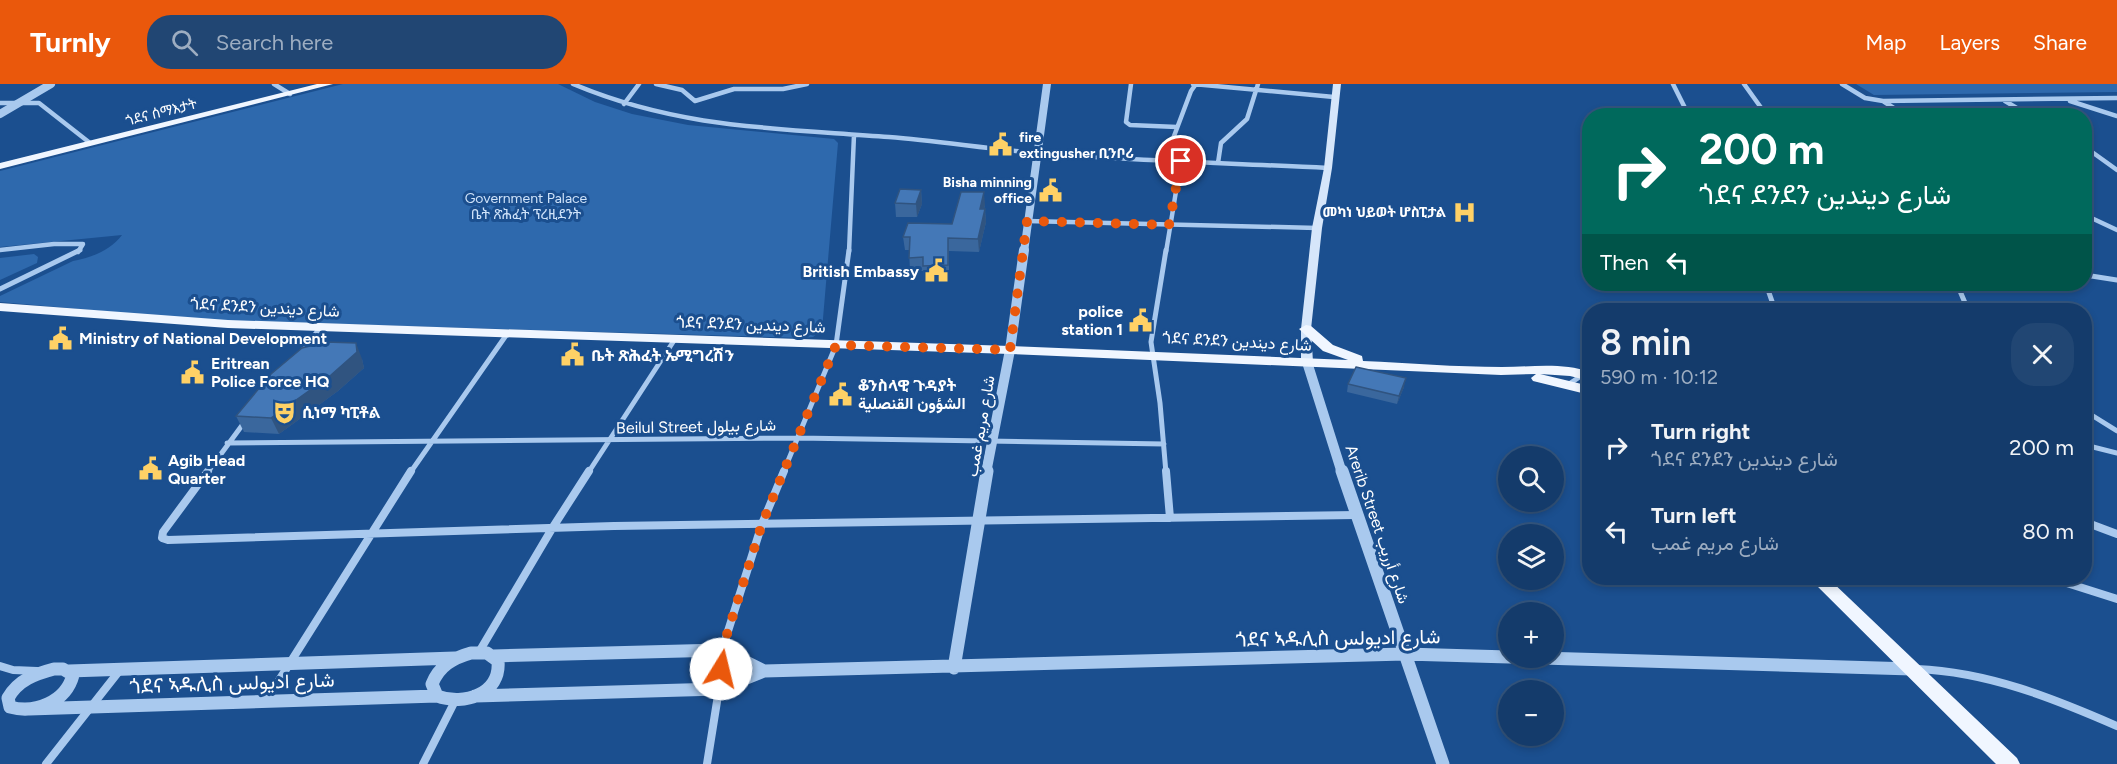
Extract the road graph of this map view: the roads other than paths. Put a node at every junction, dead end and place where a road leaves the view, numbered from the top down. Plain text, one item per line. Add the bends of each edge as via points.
1 (51, 84) edge
2 (328, 84) edge
3 (573, 84) edge
4 (639, 84) edge
5 (656, 84) edge
6 (807, 84) edge
7 (1047, 84) edge
8 (1131, 84) edge
9 (1195, 84) edge
10 (1337, 84) edge
11 (1673, 84) edge
12 (1744, 84) edge
13 (1842, 84) edge
14 (278, 86) edge
15 (1258, 87) edge
16 (293, 89) edge
17 (1335, 97) junction
18 (2117, 98) edge
19 (2063, 99) junction
20 (2003, 100) junction
21 (1882, 101) junction
22 (0, 103) edge
23 (18, 103) junction
24 (624, 104) junction
25 (1685, 108) edge
26 (1761, 108) edge
27 (1893, 108) edge
28 (2017, 108) edge
29 (2092, 108) edge
30 (2092, 108) edge
31 (0, 114) edge
32 (2117, 116) edge
33 (1177, 128) junction
34 (854, 135) junction
35 (86, 140) junction
36 (2092, 152) edge
37 (1039, 153) junction
38 (0, 159) edge
39 (1165, 160) junction
40 (1181, 161) junction
41 (1218, 163) junction
42 (0, 166) edge
43 (1328, 168) junction
44 (2117, 170) edge
45 (2092, 218) edge
46 (1027, 221) junction
47 (1169, 225) junction
48 (1317, 228) junction
49 (2117, 231) edge
50 (0, 250) edge
51 (2092, 276) edge
52 (2117, 280) edge
53 (0, 289) edge
54 (0, 307) edge
55 (320, 328) junction
56 (1306, 329) junction
57 (507, 334) junction
58 (675, 339) junction
59 (836, 345) junction
60 (1010, 350) junction
61 (1153, 355) junction
62 (298, 356) edge
63 (1307, 362) junction
64 (1377, 365) junction
65 (1501, 371) junction
66 (1582, 382) edge
67 (1582, 383) edge
68 (253, 411) edge
69 (2092, 415) edge
70 (2117, 431) edge
71 (798, 438) junction
72 (608, 441) junction
73 (993, 442) junction
74 (227, 443) junction
75 (429, 443) junction
76 (1164, 444) junction
77 (2092, 448) edge
78 (2117, 453) edge
79 (1356, 515) junction
80 (1170, 518) junction
81 (977, 521) junction
82 (762, 524) junction
83 (2092, 525) edge
84 (553, 527) junction
85 (375, 531) junction
86 (2117, 534) edge
87 (1825, 585) edge
88 (2074, 585) edge
89 (2117, 598) edge
90 (722, 650) junction
91 (479, 653) junction
92 (1406, 654) junction
93 (493, 656) junction
94 (455, 658) junction
95 (289, 662) junction
96 (0, 666) edge
97 (954, 668) junction
98 (120, 669) junction
99 (1912, 669) junction
100 (43, 671) junction
101 (69, 671) junction
102 (764, 671) junction
103 (719, 689) junction
104 (436, 696) junction
105 (475, 696) junction
106 (455, 701) junction
107 (265, 702) junction
108 (4, 704) edge
109 (90, 707) junction
110 (28, 709) junction
111 (2117, 726) edge
112 (2011, 762) edge
113 (46, 764) edge
114 (423, 764) edge
115 (707, 764) edge
116 (1443, 764) edge

1 - 23 street
2 - 16 main road, ጎደና ሰማእታት
3 - 24 street
4 - 24 street
5 - 6 street via 682,90 695,101 734,89
7 - 37 street, شارع مريم غمب
8 - 33 street via 1125,122
9 - 15 street
9 - 33 street
10 - 17 main road
11 - 25 street
12 - 26 street
13 - 21 street via 1865,98
14 - 16 main road, ጎደና ሰማእታት
14 - 35 main road, ጎደና ሰማእታት
15 - 17 street
15 - 41 street via 1247,119 1221,143
16 - 35 main road, ጎደና ሰማእታት
17 - 43 main road
18 - 19 street
19 - 20 street
19 - 29 street
20 - 21 street
20 - 28 street
21 - 27 street
22 - 23 street
23 - 31 street
23 - 35 street via 39,103
24 - 34 street via 706,122
30 - 32 street
33 - 39 street
34 - 37 street
34 - 59 street via 854,181
35 - 38 main road, ጎደና ሰማእታት
35 - 42 main road, ጎደና ሰማእታት
36 - 44 street
37 - 39 street
37 - 46 street, شارع مريم غمب
39 - 40 street
40 - 41 street
40 - 47 street
41 - 43 street
43 - 48 main road
45 - 49 street
46 - 47 street
46 - 60 street, شارع مريم غمب
47 - 48 street
47 - 61 street via 1152,325
48 - 56 main road
50 - 53 street via 83,244 80,251
51 - 52 street
54 - 55 main road, ጎደና ደንደን شارع ديندين
55 - 57 main road, ጎደና ደንደን شارع ديندين
55 - 62 street
56 - 63 main road
56 - 64 main road via 1328,348
57 - 58 main road, ጎደና ደንደን شارع ديندين
57 - 75 street
58 - 59 main road, ጎደና ደንደን شارع ديندين
58 - 72 street
59 - 60 main road, ጎደና ደንደን شارع ديندين
59 - 71 street
60 - 61 main road, ጎደና ደንደን شارع ديندين
60 - 73 street, شارع مريم غمب
61 - 63 main road, ጎደና ደንደን شارع ديندين
61 - 76 street
63 - 64 main road, ጎደና ደንደን شارع ديندين
63 - 79 street, Arerib Street شارع أرريب
64 - 65 main road, ጎደና ደንደን شارع ديندين
65 - 66 main road, ጎደና ደንደን شارع ديندين
65 - 67 main road, ጎደና ደንደን شارع ديندين
68 - 74 street
69 - 70 street
71 - 72 street, Beilul Street شارع بيلول
71 - 73 street, Beilul Street شارع بيلول
71 - 82 street
72 - 75 street, Beilul Street شارع بيلول
72 - 84 street
73 - 76 street, Beilul Street شارع بيلول
73 - 81 street, شارع مريم غمب
74 - 75 street, Beilul Street شارع بيلول
74 - 85 street via 162,538
75 - 85 street
76 - 80 street
77 - 78 street
79 - 80 street
79 - 92 street, Arerib Street شارع أرريب
80 - 81 street
81 - 82 street
81 - 97 street, شارع مريم غمب
82 - 84 street
82 - 90 street
83 - 86 street
84 - 85 street
84 - 91 street
85 - 95 street
87 - 99 main road
88 - 89 street
90 - 93 street, ጎደና ኣዱሊስ شارع اديولس
90 - 102 street, ጎደና ኣዱሊስ شارع اديولس
90 - 103 street
91 - 93 street
91 - 94 street
92 - 97 street, ጎደና ኣዱሊስ شارع اديولس
92 - 99 street, ጎደና ኣዱሊስ شارع اديولس
92 - 116 street, Arerib Street شارع أرريب
93 - 105 street via 500,668 498,675
94 - 95 street, ጎደና ኣዱሊስ شارع اديولس
94 - 104 street via 434,677 432,690
95 - 98 street, ጎደና ኣዱሊስ شارع اديولس
95 - 107 street
96 - 100 street
97 - 102 street, ጎደና ኣዱሊስ شارع اديولس
98 - 101 street, ጎደና ኣዱሊስ شارع اديولس
98 - 109 street
99 - 111 street via 1939,668 2039,694
99 - 112 main road
100 - 101 street, ጎደና ኣዱሊስ شارع اديولس
100 - 108 street via 17,686
101 - 110 street via 72,681 61,695
102 - 103 street, ጎደና ኣዱሊስ شارع اديولس
103 - 105 street, ጎደና ኣዱሊስ شارع اديولس
103 - 115 street
104 - 106 street
104 - 107 street, ጎደና ኣዱሊስ شارع اديولس
105 - 106 street
106 - 114 street
107 - 109 street, ጎደና ኣዱሊስ شارع اديولس
108 - 110 street, ጎደና ኣዱሊስ شارع اديولس
109 - 110 street, ጎደና ኣዱሊስ شارع اديولس
109 - 113 street

